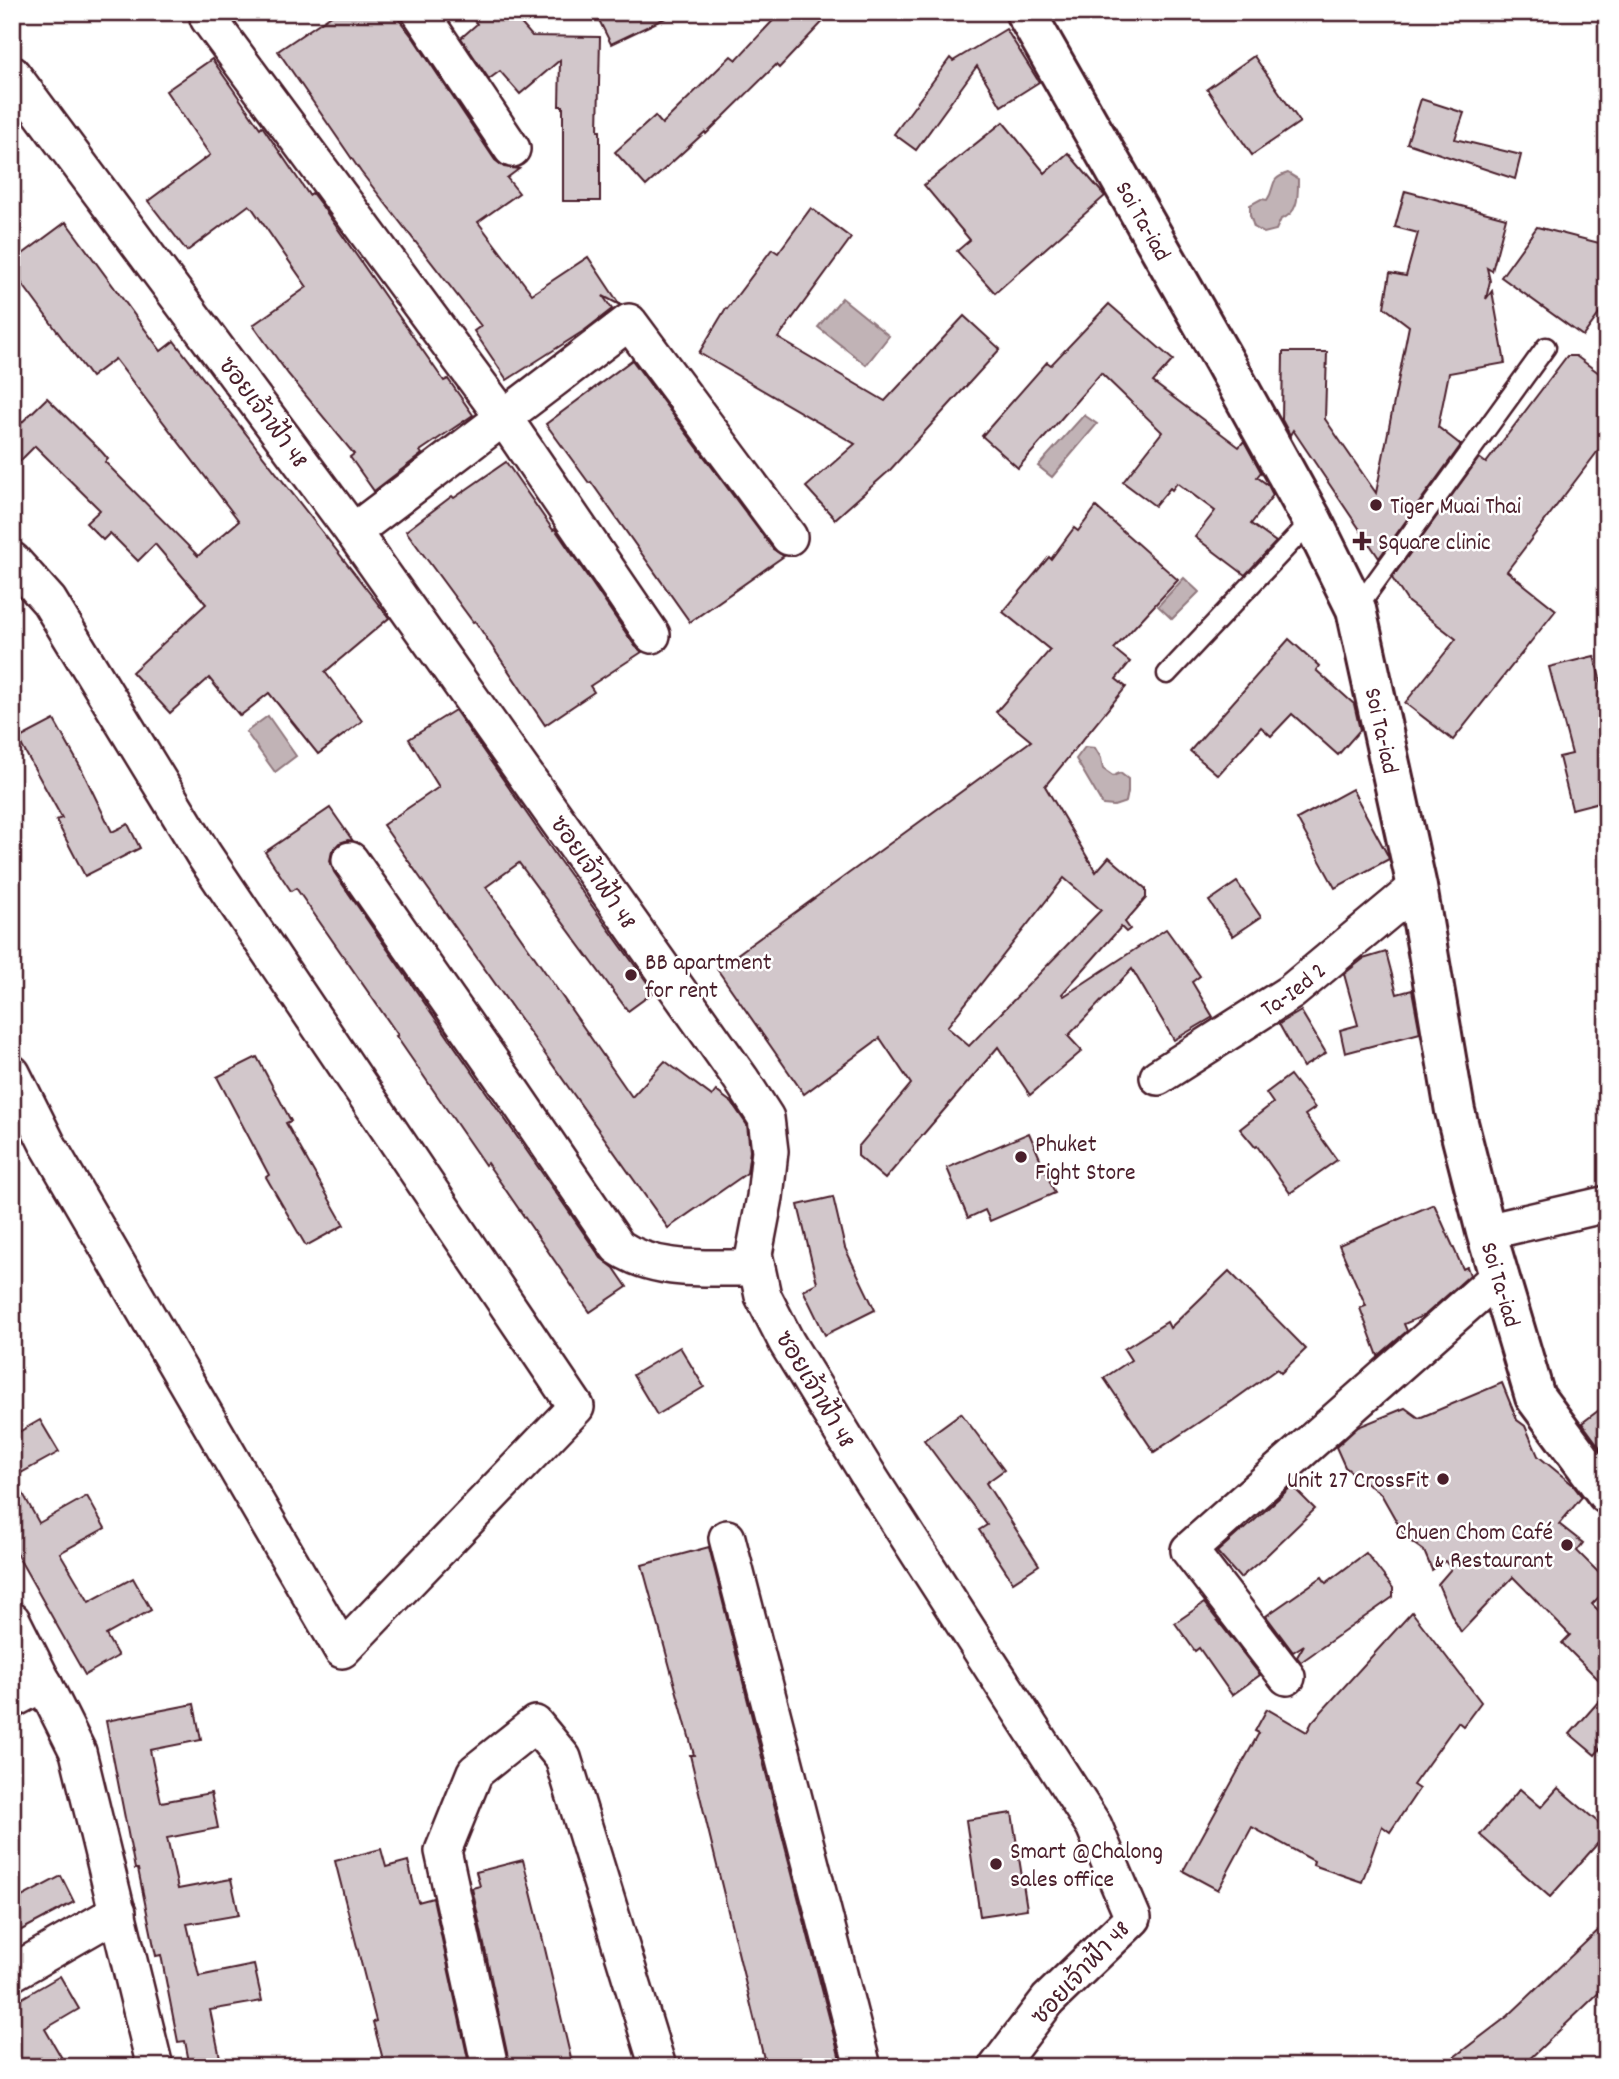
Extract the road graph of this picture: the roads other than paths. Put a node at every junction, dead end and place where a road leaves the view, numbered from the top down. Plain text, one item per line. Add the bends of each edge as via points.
1 (220, 12) edge
2 (420, 12) edge
3 (1025, 12) edge
4 (12, 74) edge
5 (512, 149) dead end
6 (1546, 347) dead end
7 (504, 418) junction
8 (1312, 520) junction
9 (353, 532) junction
10 (789, 537) dead end
11 (12, 560) edge
12 (1356, 608) junction
13 (652, 635) dead end
14 (1167, 674) dead end
15 (350, 860) dead end
16 (1417, 887) junction
17 (12, 1073) edge
18 (1158, 1077) dead end
19 (1607, 1204) edge
20 (1486, 1232) junction
21 (757, 1268) junction
22 (1500, 1275) junction
23 (1607, 1494) edge
24 (727, 1538) dead end
25 (12, 1620) edge
26 (1287, 1677) dead end
27 (44, 1683) junction
28 (12, 1700) edge
29 (118, 1912) junction
30 (12, 1973) edge
31 (155, 2067) edge
32 (490, 2067) edge
33 (658, 2067) edge
34 (863, 2067) edge
35 (997, 2067) edge

1 - 7 street via 208,18
2 - 5 street
3 - 8 street, Soi Ta-iad
4 - 9 street, ซอยเจ้าฟ้า 48
6 - 12 lane
7 - 9 street
7 - 10 street via 629,322
7 - 13 street
8 - 12 street, Soi Ta-iad
8 - 14 lane
9 - 21 street, ซอยเจ้าฟ้า 48 via 766,1118 770,1151 754,1254
11 - 17 street via 49,601 205,855 576,1407 342,1650 47,1143
12 - 16 street, Soi Ta-iad
15 - 21 street via 618,1247 657,1264
16 - 18 street, Ta-Ied 2 via 1291,992
16 - 20 street, Soi Ta-iad via 1455,1111
19 - 20 street
20 - 22 street, Soi Ta-iad
21 - 35 street, ซอยเจ้าฟ้า 48 via 763,1296 787,1343 1094,1826 1133,1918 1048,2000
22 - 23 street, Soi Ta-iad via 1535,1397
22 - 26 street via 1189,1550
24 - 34 street
25 - 27 street
27 - 28 street
27 - 29 street via 78,1752
29 - 30 street
29 - 31 street
32 - 33 street via 443,1851 475,1772 535,1724 564,1758

